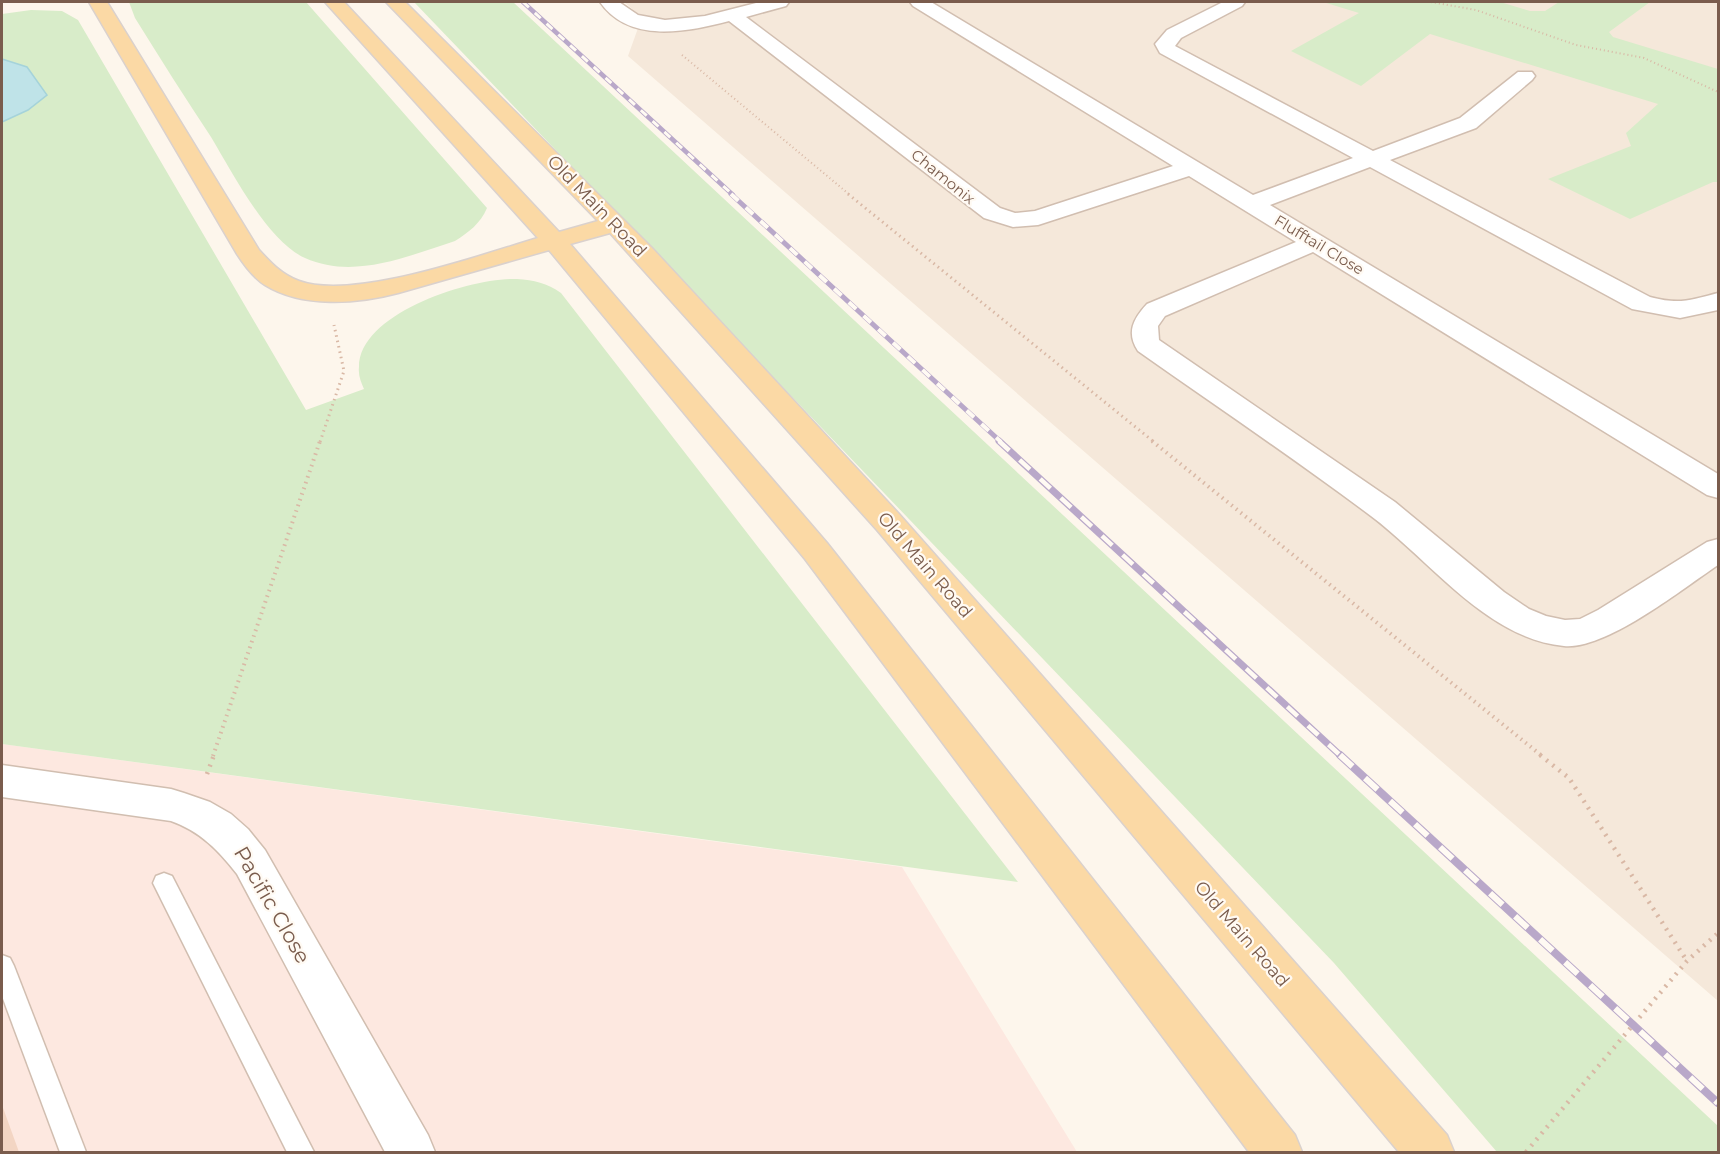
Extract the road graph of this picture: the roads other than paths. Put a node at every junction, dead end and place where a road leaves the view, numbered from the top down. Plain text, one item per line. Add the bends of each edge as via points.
1 (98, 2) edge
2 (334, 2) edge
3 (394, 2) edge
4 (609, 2) edge
5 (780, 2) edge
6 (919, 2) edge
7 (1236, 2) edge
8 (731, 14) junction
9 (1525, 76) dead end
10 (1370, 159) junction
11 (1190, 168) junction
12 (1250, 204) junction
13 (615, 224) junction
14 (555, 242) junction
15 (1316, 242) junction
16 (1719, 301) edge
17 (1719, 488) edge
18 (1719, 550) edge
19 (2, 781) edge
20 (164, 883) dead end
21 (2, 966) edge
22 (73, 1152) edge
23 (301, 1152) edge
24 (411, 1152) edge
25 (1278, 1152) edge
26 (1430, 1152) edge

1 - 14 main road via 249,254 277,281 326,293 358,293
2 - 14 main road
3 - 13 main road, Old Main Road
4 - 8 street via 631,19 667,26
5 - 8 street
6 - 11 street, Flufftail Close
7 - 10 street via 1174,34 1165,44 1167,49
8 - 11 street, Chamonix via 992,213 1013,220 1038,218
9 - 10 street via 1468,123
10 - 12 street
10 - 16 street via 1641,303 1687,311
11 - 12 street, Flufftail Close
12 - 15 street, Flufftail Close
13 - 14 main road
13 - 26 main road, Old Main Road via 888,522
14 - 25 main road via 816,551
15 - 17 street, Flufftail Close
15 - 18 street via 1156,310 1144,327 1148,345 1384,510 1516,618 1540,628 1565,633 1585,631
19 - 24 street, Pacific Close via 171,805 217,824 251,862
20 - 23 lane
21 - 22 lane

